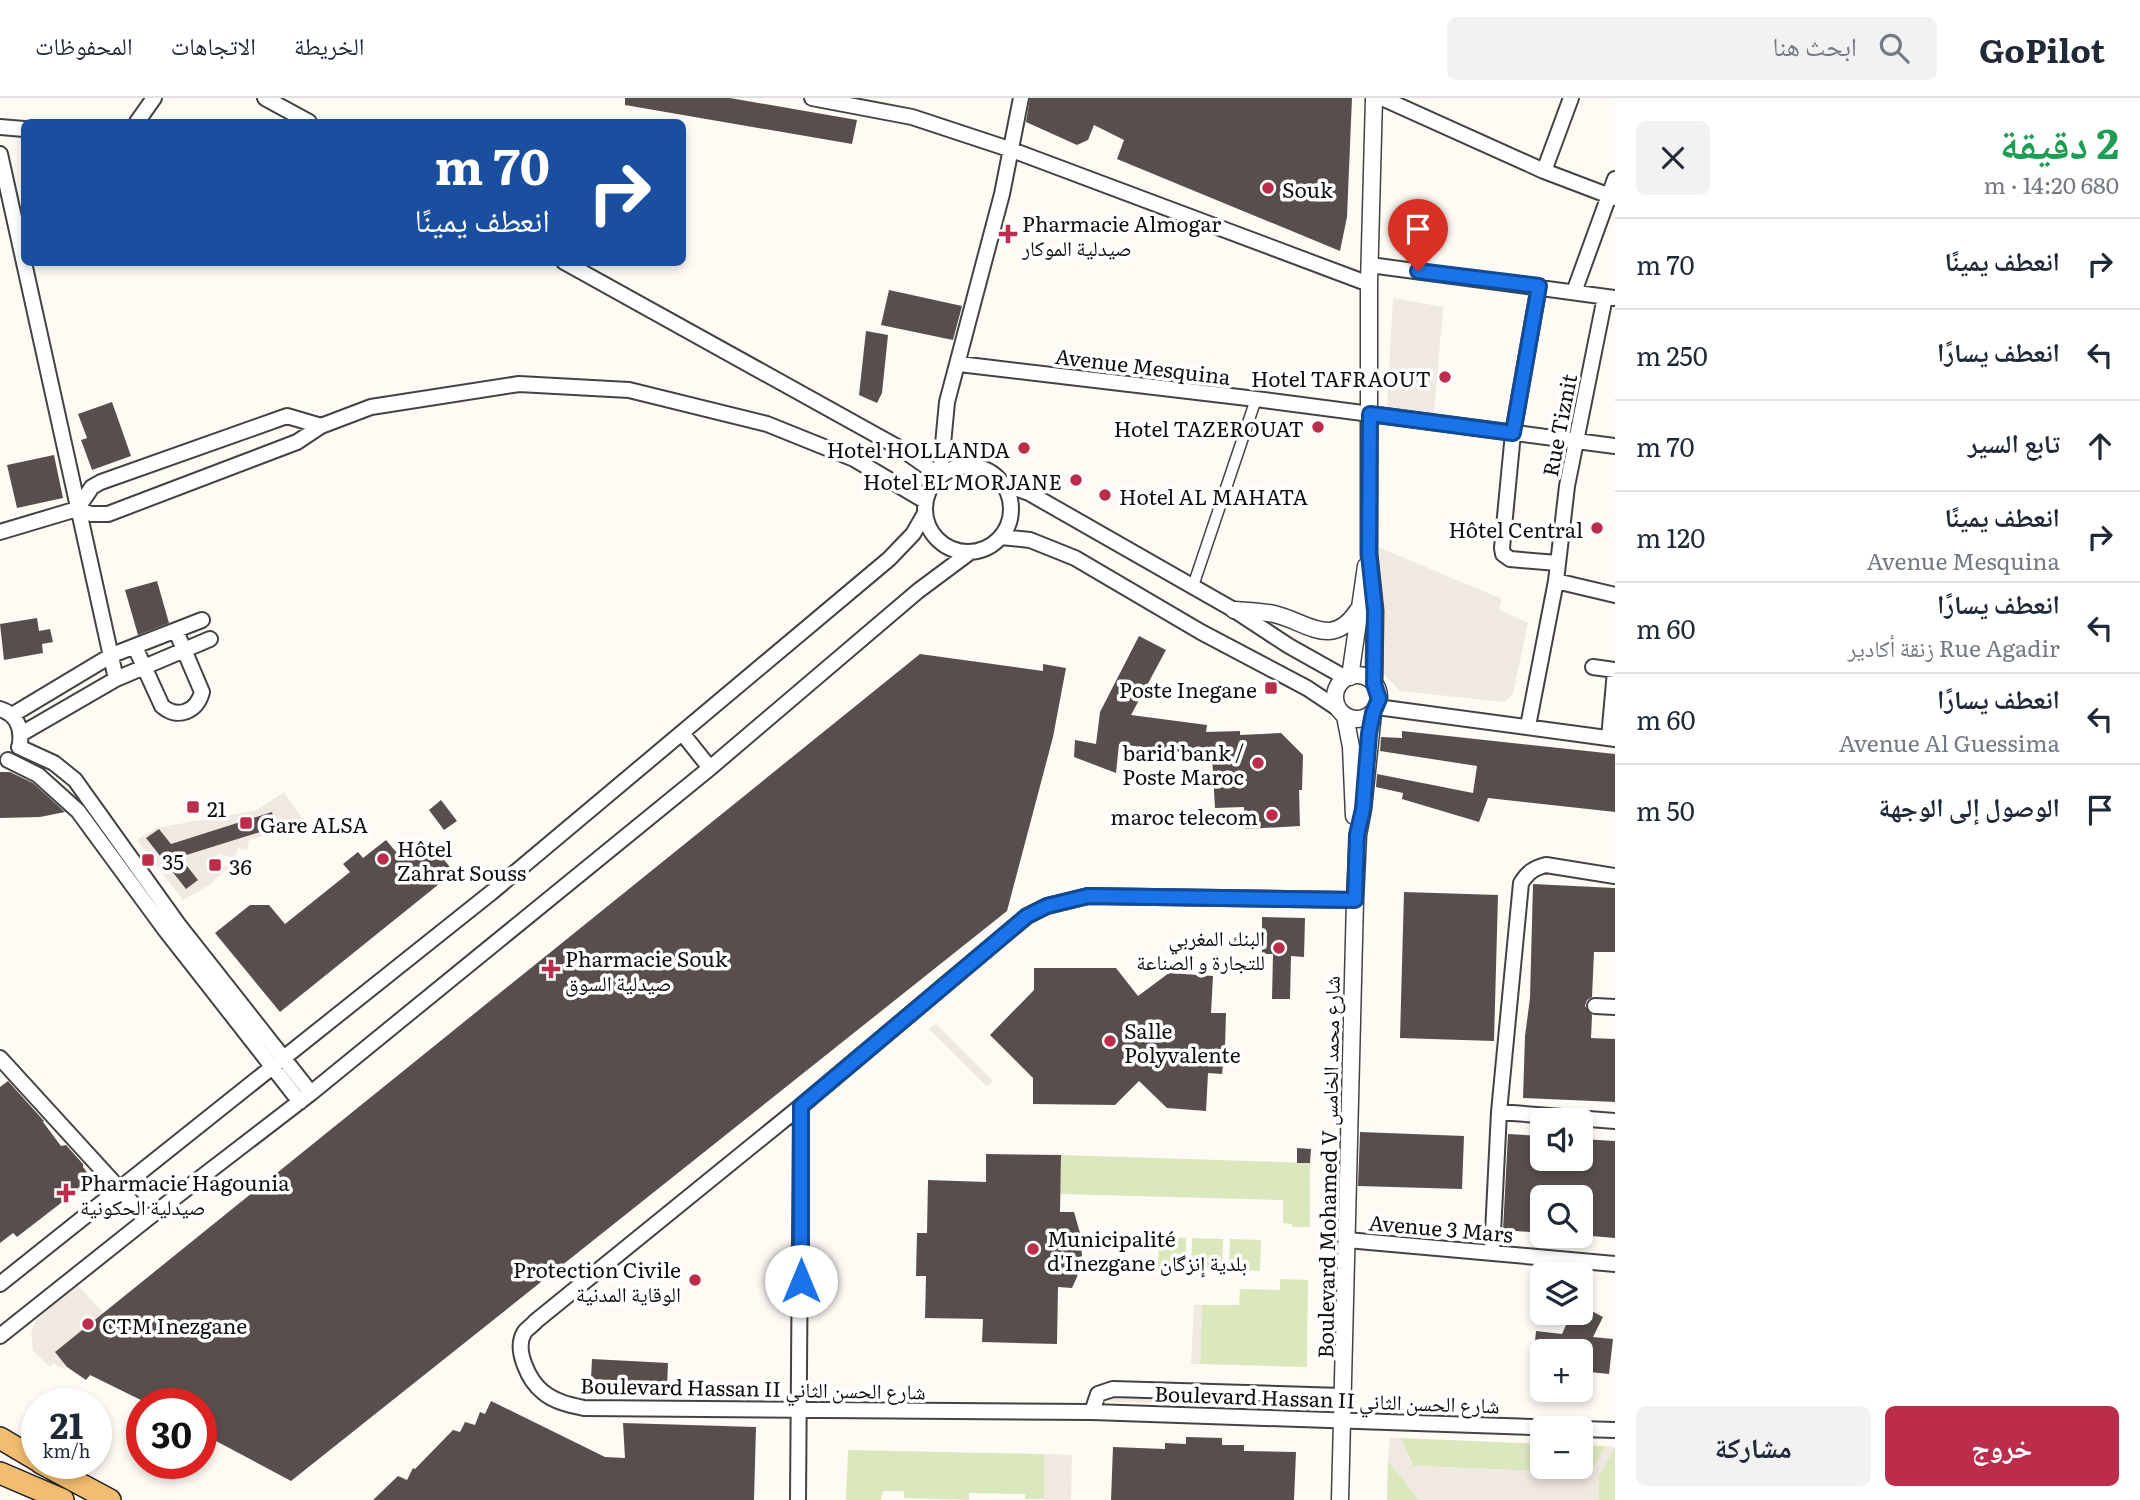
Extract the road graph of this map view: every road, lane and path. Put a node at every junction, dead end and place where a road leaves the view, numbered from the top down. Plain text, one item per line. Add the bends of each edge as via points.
1 (154, 98) edge
2 (265, 98) edge
3 (813, 98) edge
4 (1021, 98) edge
5 (1374, 98) edge
6 (1382, 98) edge
7 (1571, 98) edge
8 (139, 119) edge
9 (304, 119) edge
10 (0, 127) edge
11 (21, 129) edge
12 (1012, 150) junction
13 (0, 154) edge
14 (1544, 171) junction
15 (1615, 179) edge
16 (1612, 198) edge
17 (21, 233) edge
18 (1370, 265) junction
19 (28, 266) edge
20 (571, 266) edge
21 (1369, 284) junction
22 (1539, 286) junction
23 (1574, 292) junction
24 (1610, 298) edge
25 (958, 364) junction
26 (1256, 399) junction
27 (1370, 414) junction
28 (321, 426) junction
29 (1513, 433) junction
30 (1575, 440) junction
31 (1615, 446) edge
32 (940, 476) junction
33 (1003, 482) junction
34 (925, 508) junction
35 (78, 509) junction
36 (0, 532) edge
37 (1001, 537) junction
38 (969, 553) junction
39 (1369, 554) junction
40 (1557, 563) junction
41 (1556, 581) junction
42 (1193, 586) junction
43 (1615, 595) edge
44 (1234, 610) junction
45 (1358, 610) junction
46 (202, 620) dead end
47 (176, 631) junction
48 (210, 639) dead end
49 (135, 647) junction
50 (185, 651) junction
51 (112, 655) junction
52 (1593, 667) dead end
53 (145, 669) junction
54 (1615, 670) edge
55 (1348, 677) junction
56 (117, 679) junction
57 (1374, 684) junction
58 (1375, 710) junction
59 (6, 712) edge
60 (1341, 712) junction
61 (1528, 726) junction
62 (682, 733) junction
63 (1612, 738) edge
64 (20, 741) junction
65 (4, 761) edge
66 (710, 768) junction
67 (1357, 835) junction
68 (1615, 876) edge
69 (1355, 900) junction
70 (1595, 1006) dead end
71 (1615, 1007) edge
72 (0, 1058) edge
73 (278, 1063) junction
74 (306, 1098) junction
75 (801, 1106) junction
76 (1499, 1112) junction
77 (1615, 1121) edge
78 (120, 1188) junction
79 (147, 1219) junction
80 (1347, 1240) junction
81 (1492, 1253) junction
82 (1615, 1264) edge
83 (0, 1284) edge
84 (0, 1336) edge
85 (1342, 1396) junction
86 (800, 1410) junction
87 (1091, 1412) junction
88 (1342, 1419) junction
89 (1530, 1427) edge
90 (1593, 1429) edge
91 (1615, 1430) edge
92 (0, 1438) edge
93 (21, 1450) edge
94 (0, 1474) edge
95 (71, 1479) edge
96 (63, 1500) edge
97 (110, 1500) edge
98 (799, 1500) edge
99 (1340, 1500) edge

1 - 8 street
2 - 9 street
3 - 12 street via 912,117
4 - 12 street
5 - 18 street
6 - 14 street
7 - 14 street
10 - 11 street
12 - 21 street
12 - 25 street
13 - 17 street
14 - 16 street
15 - 16 street
16 - 23 street
18 - 21 street
18 - 22 street
19 - 35 street
20 - 32 street via 880,436
21 - 27 street
22 - 23 street
22 - 29 street
23 - 24 street
24 - 30 street, Rue Tiznit
25 - 26 street, Avenue Mesquina
25 - 32 street via 944,417
26 - 27 street, Avenue Mesquina
26 - 42 street
27 - 29 street, Avenue Mesquina
27 - 39 street
28 - 34 street via 371,407 519,384 629,390 767,424 855,459
28 - 35 street via 297,442 108,514
28 - 35 street via 287,416 101,482 92,487
29 - 30 street, Avenue Mesquina
29 - 40 street via 1503,554 1510,559
30 - 31 street, Avenue Mesquina
30 - 40 street, Rue Tiznit
32 - 33 street via 952,468 979,467
32 - 34 street via 930,487
33 - 37 street via 1012,510
33 - 42 street
34 - 38 street via 928,527 945,546
34 - 62 street via 914,534 889,559
35 - 36 street
35 - 51 street
37 - 38 street
37 - 60 street via 1030,540 1075,558 1307,688
38 - 66 street
39 - 45 street
39 - 57 street via 1375,611
40 - 41 street, Rue Tiznit
41 - 43 street
41 - 61 street, Rue Tiznit
42 - 44 street
44 - 45 street via 1273,614 1327,632 1351,622
44 - 55 street
45 - 55 street
46 - 47 street
47 - 49 street
47 - 50 street
48 - 50 street
49 - 51 street
49 - 53 street
50 - 53 street
50 - 53 street via 202,692 189,711 168,712
51 - 56 street
51 - 59 street
52 - 54 street
53 - 56 street
54 - 63 street
55 - 57 street via 1363,676
55 - 60 street via 1340,682 1335,695
56 - 64 street
57 - 58 street via 1378,691
58 - 60 street via 1359,719
58 - 61 street
58 - 67 street, Boulevard Mohamed V شارع محمد الخامس
59 - 64 street via 20,727
60 - 67 street, Boulevard Mohamed V شارع محمد الخامس via 1351,747
61 - 63 street
62 - 66 street
62 - 73 street
64 - 65 street
64 - 73 street via 75,780
65 - 73 street via 38,775 78,811 166,931
66 - 74 street
67 - 69 street, Boulevard Mohamed V شارع محمد الخامس
68 - 76 street via 1546,866 1536,867 1521,883
69 - 75 street, Boulevard Hassan II شارع الحسن الثاني via 1088,896 1047,906 1010,928
69 - 80 street, Boulevard Mohamed V شارع محمد الخامس
70 - 71 street
72 - 78 street
73 - 74 street
73 - 78 street
74 - 79 street
75 - 86 street
75 - 86 street, Boulevard Hassan II شارع الحسن الثاني via 536,1321 524,1333 521,1348 535,1384 570,1405
76 - 77 street
76 - 81 street
78 - 79 street
78 - 83 street
79 - 84 street
80 - 81 street, Avenue 3 Mars
80 - 85 street, Boulevard Mohamed V شارع محمد الخامس
81 - 82 street, Avenue 3 Mars
85 - 87 street, Boulevard Hassan II شارع الحسن الثاني via 1113,1389 1098,1394
85 - 88 street, Boulevard Mohamed V شارع محمد الخامس
86 - 87 street, Boulevard Hassan II شارع الحسن الثاني
86 - 98 street
87 - 88 street, Boulevard Hassan II شارع الحسن الثاني
88 - 89 street, Boulevard Hassan II شارع الحسن الثاني
88 - 99 street, Boulevard Mohamed V شارع محمد الخامس
90 - 91 street
92 - 93 main road
94 - 96 main road
95 - 97 main road

